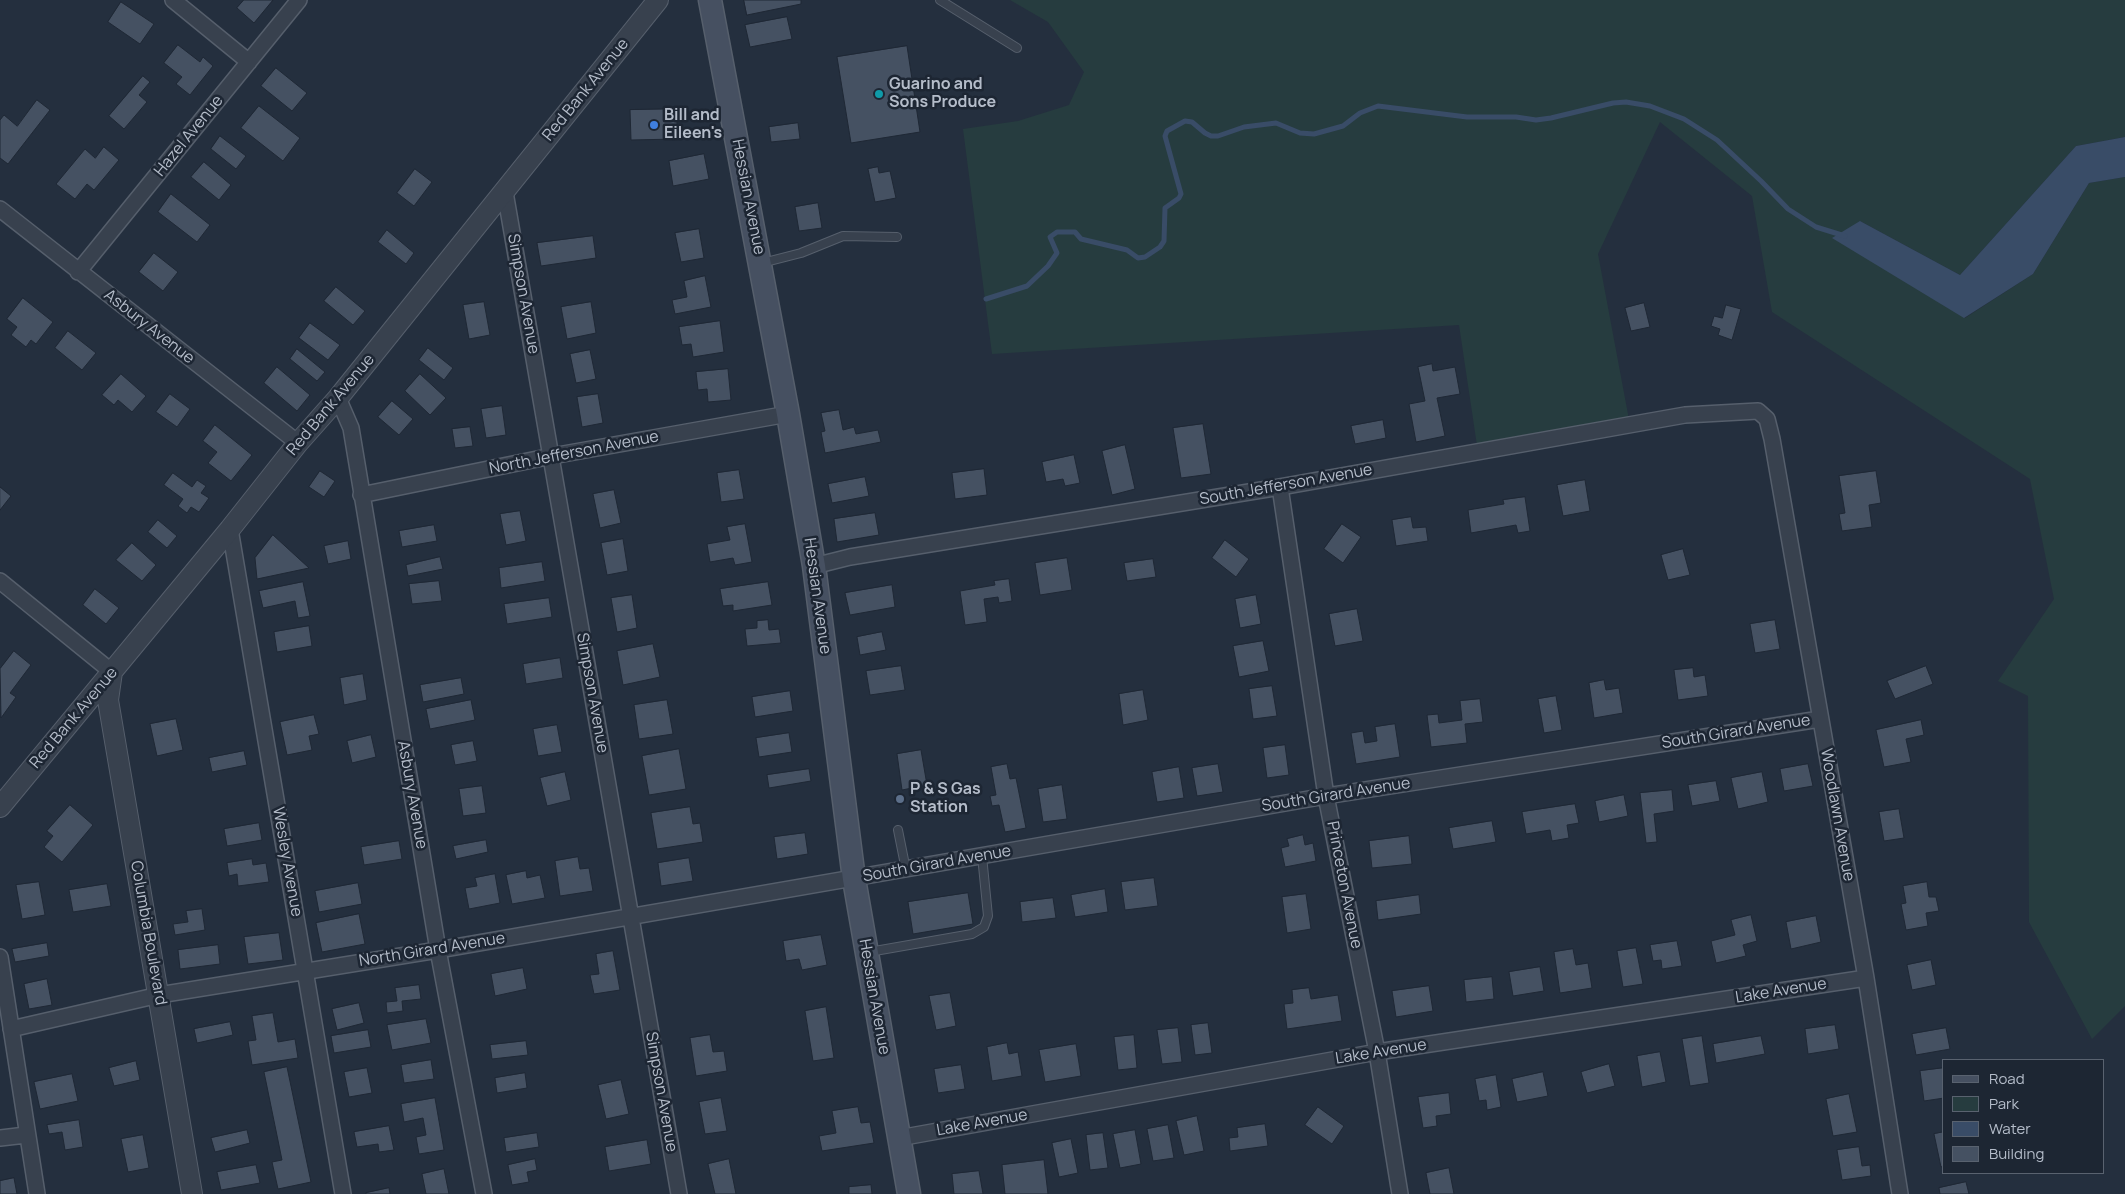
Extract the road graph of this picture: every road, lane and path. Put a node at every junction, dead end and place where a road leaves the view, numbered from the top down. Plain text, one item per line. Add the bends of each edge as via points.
1 (173, 0) edge
2 (299, 0) edge
3 (658, 0) edge
4 (710, 0) edge
5 (940, 0) edge
6 (1017, 48) dead end
7 (249, 62) junction
8 (505, 192) junction
9 (0, 209) edge
10 (897, 237) dead end
11 (760, 263) junction
12 (78, 272) junction
13 (338, 398) junction
14 (1758, 411) joint
15 (788, 414) junction
16 (298, 443) junction
17 (552, 456) junction
18 (1280, 487) junction
19 (361, 494) junction
20 (230, 529) junction
21 (814, 566) junction
22 (0, 582) edge
23 (112, 672) junction
24 (1820, 719) junction
25 (1326, 796) junction
26 (0, 807) edge
27 (898, 830) dead end
28 (982, 856) junction
29 (906, 870) junction
30 (854, 879) junction
31 (630, 916) junction
32 (438, 950) junction
33 (867, 953) junction
34 (0, 957) edge
35 (305, 970) junction
36 (1866, 978) junction
37 (158, 995) junction
38 (11, 1029) junction
39 (1377, 1052) junction
40 (26, 1135) junction
41 (0, 1138) edge
42 (899, 1138) junction
43 (37, 1194) edge
44 (192, 1194) edge
45 (343, 1194) edge
46 (484, 1194) edge
47 (679, 1194) edge
48 (909, 1194) edge
49 (1400, 1194) edge
50 (1900, 1194) edge

1 - 7 street
2 - 7 street, Hazel Avenue
3 - 8 street, Red Bank Avenue
4 - 11 main road, Hessian Avenue
5 - 6 lane
7 - 12 street, Hazel Avenue
8 - 13 street, Red Bank Avenue
8 - 17 street, Simpson Avenue
9 - 12 street, Asbury Avenue
10 - 11 lane via 843,236 801,253
11 - 15 main road, Hessian Avenue
12 - 16 street, Asbury Avenue
13 - 16 street, Red Bank Avenue
13 - 19 street, Asbury Avenue via 351,428
14 - 18 street, South Jefferson Avenue via 1685,415
14 - 24 street, Woodlawn Avenue via 1767,419 1772,439
15 - 17 street, North Jefferson Avenue
15 - 21 main road, Hessian Avenue
16 - 20 street, Red Bank Avenue
17 - 19 street, North Jefferson Avenue
17 - 31 street, Simpson Avenue
18 - 21 street, South Jefferson Avenue via 850,557
18 - 25 street, Princeton Avenue
19 - 32 street, Asbury Avenue
20 - 23 street, Red Bank Avenue
20 - 35 street, Wesley Avenue
21 - 30 main road, Hessian Avenue
22 - 23 street
23 - 26 street, Red Bank Avenue
23 - 37 street, Columbia Boulevard via 108,700
24 - 25 street, South Girard Avenue
24 - 36 street, Woodlawn Avenue
25 - 28 street, South Girard Avenue
25 - 39 street, Princeton Avenue
27 - 29 lane
28 - 29 street, South Girard Avenue
28 - 33 lane via 988,916 984,927 972,934
29 - 30 street, South Girard Avenue
30 - 31 street, North Girard Avenue
30 - 33 main road, Hessian Avenue
31 - 32 street, North Girard Avenue
31 - 47 street, Simpson Avenue
32 - 35 street, North Girard Avenue
32 - 46 street, Asbury Avenue
33 - 42 main road, Hessian Avenue
34 - 38 street
35 - 37 street, North Girard Avenue
35 - 45 street, Wesley Avenue
36 - 39 street, Lake Avenue
36 - 50 street, Woodlawn Avenue
37 - 38 street, North Girard Avenue
37 - 44 street, Columbia Boulevard
38 - 40 street
39 - 42 street, Lake Avenue
39 - 49 street, Princeton Avenue
40 - 41 street
40 - 43 street
42 - 48 main road, Hessian Avenue

